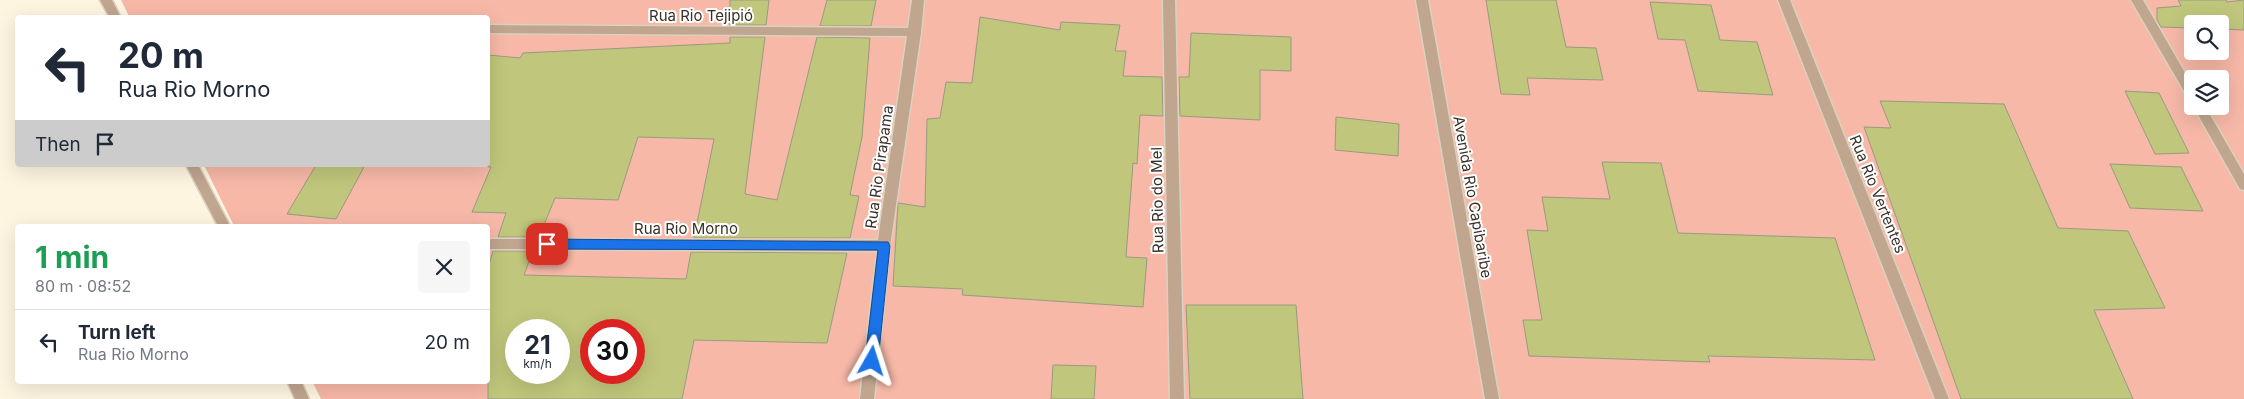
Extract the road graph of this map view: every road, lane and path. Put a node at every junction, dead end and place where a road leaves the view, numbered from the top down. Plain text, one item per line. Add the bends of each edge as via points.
1 (106, 0) edge
2 (918, 0) edge
3 (1169, 0) edge
4 (1422, 0) edge
5 (1784, 0) edge
6 (2138, 0) edge
7 (114, 15) edge
8 (490, 29) edge
9 (915, 32) junction
10 (2184, 82) edge
11 (2204, 115) edge
12 (193, 167) edge
13 (2244, 185) edge
14 (223, 224) edge
15 (490, 244) edge
16 (884, 246) junction
17 (295, 384) edge
18 (302, 399) edge
19 (868, 399) edge
20 (1177, 399) edge
21 (1492, 399) edge
22 (1942, 399) edge

1 - 7 street
2 - 9 street, Rua Rio Pirapama
3 - 20 street, Rua Rio do Mel
4 - 21 street, Avenida Rio Capibaribe
5 - 22 street, Rua Rio Vertentes
6 - 10 street
8 - 9 street, Rua Rio Tejipió
9 - 16 street, Rua Rio Pirapama
11 - 13 street
12 - 14 street
15 - 16 street, Rua Rio Morno
16 - 19 street, Rua Rio Pirapama
17 - 18 street

